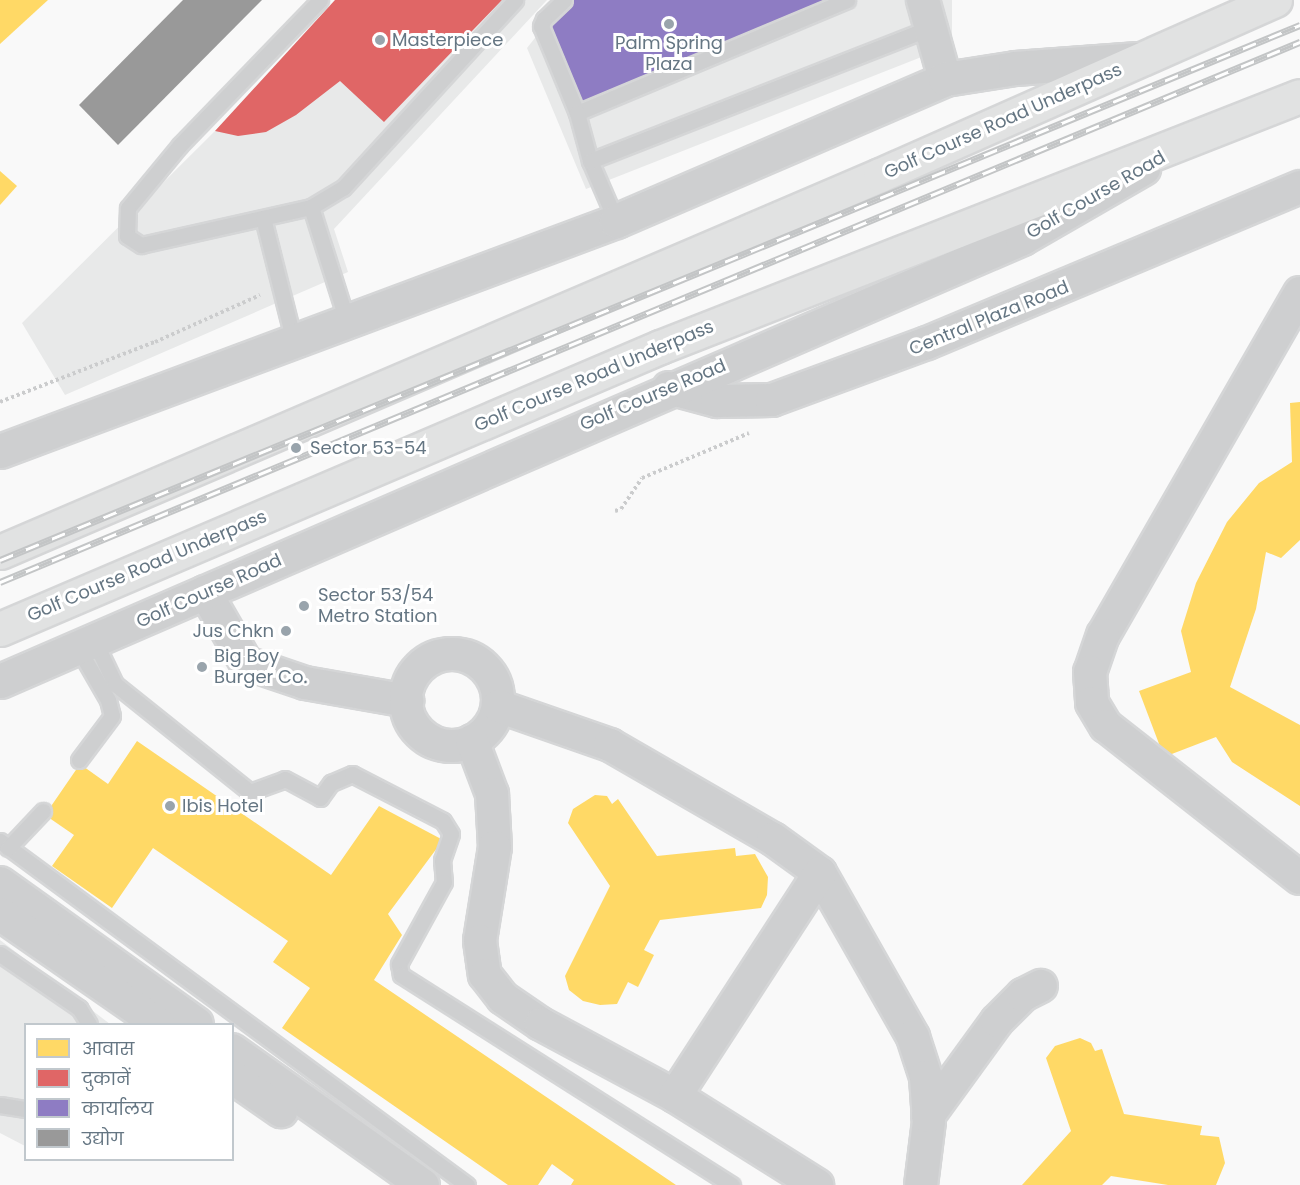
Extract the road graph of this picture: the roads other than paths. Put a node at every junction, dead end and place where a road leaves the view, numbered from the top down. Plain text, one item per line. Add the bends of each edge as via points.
1 (320, 0) edge
2 (515, 0) edge
3 (564, 0) edge
4 (847, 0) edge
5 (1269, 1) edge
6 (926, 14) edge
7 (1144, 58) junction
8 (945, 79) junction
9 (1300, 96) edge
10 (577, 113) junction
11 (1195, 140) junction
12 (590, 161) junction
13 (1300, 187) edge
14 (311, 207) junction
15 (263, 218) junction
16 (616, 221) junction
17 (1300, 293) edge
18 (347, 321) junction
19 (294, 341) junction
20 (669, 387) junction
21 (0, 451) edge
22 (0, 552) edge
23 (205, 592) junction
24 (0, 629) edge
25 (86, 645) junction
26 (0, 681) edge
27 (407, 701) junction
28 (498, 706) junction
29 (472, 741) junction
30 (79, 760) dead end
31 (43, 811) dead end
32 (4, 844) edge
33 (820, 873) junction
34 (1300, 878) edge
35 (0, 883) edge
36 (0, 914) edge
37 (0, 954) edge
38 (1041, 986) dead end
39 (88, 1023) edge
40 (157, 1023) edge
41 (197, 1023) edge
42 (234, 1051) edge
43 (234, 1078) edge
44 (675, 1096) junction
45 (0, 1105) edge
46 (24, 1109) edge
47 (928, 1116) junction
48 (387, 1185) edge
49 (423, 1185) edge
50 (467, 1185) edge
51 (732, 1185) edge
52 (817, 1185) edge
53 (921, 1185) edge

1 - 15 lane via 180,145 135,199 128,208 127,236 141,244
2 - 14 lane via 343,188
3 - 10 lane via 541,26
4 - 10 lane
5 - 7 main road
6 - 8 street
6 - 12 lane
7 - 8 street via 1015,68
7 - 22 main road, Golf Course Road Underpass
8 - 16 street
9 - 11 main road, Golf Course Road
10 - 12 lane
11 - 20 street, Golf Course Road via 1022,238
11 - 24 main road, Golf Course Road Underpass via 660,347
12 - 16 lane
13 - 20 street, Central Plaza Road via 927,343 772,400 717,401
14 - 15 lane
14 - 18 lane
15 - 19 lane
16 - 18 street
17 - 34 street via 1102,635 1090,672 1092,703 1106,726
18 - 19 street
19 - 21 street
20 - 23 street, Golf Course Road
23 - 25 street, Golf Course Road
23 - 27 street via 246,663 305,683
25 - 26 street, Golf Course Road
25 - 30 lane via 112,716
25 - 51 lane via 115,684 250,792 285,779 320,798 331,783 352,774 443,821 451,834 442,860 444,882 399,964 401,975
27 - 28 street via 407,687 414,673 432,659 454,653 482,664 492,676
27 - 29 street via 409,717 428,739 442,745
28 - 29 street via 484,733
28 - 33 street via 610,745 773,839
29 - 44 street via 492,794 495,847 480,941 485,975 502,998 541,1024
31 - 32 lane
32 - 50 lane
33 - 44 street
33 - 47 street via 913,1037 926,1077
35 - 41 street
36 - 40 street
37 - 39 lane via 79,1008
38 - 47 street via 1023,995 997,1021
42 - 49 street
43 - 48 street
44 - 52 street
45 - 46 lane
47 - 53 street

